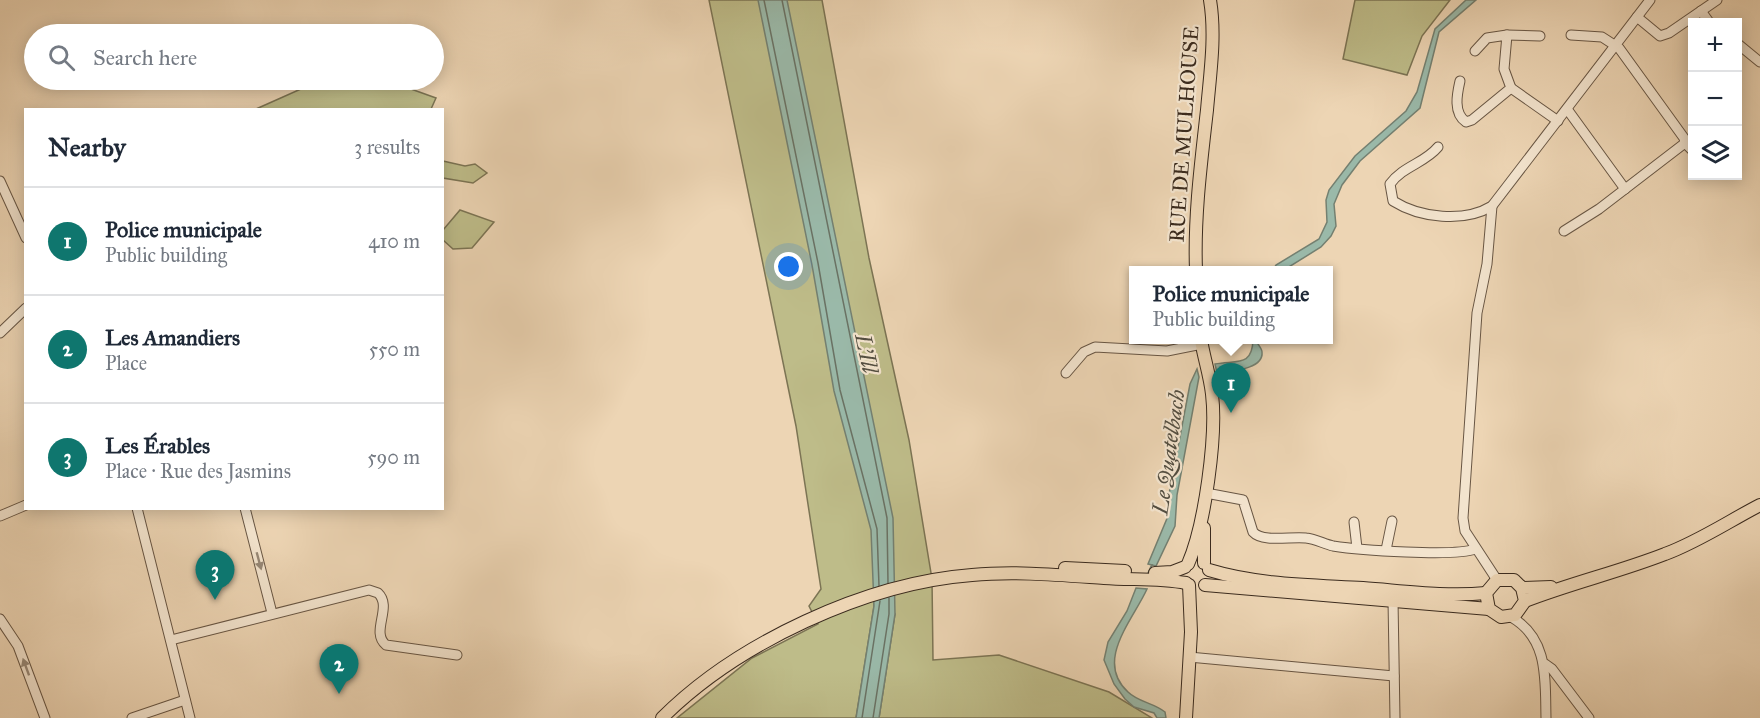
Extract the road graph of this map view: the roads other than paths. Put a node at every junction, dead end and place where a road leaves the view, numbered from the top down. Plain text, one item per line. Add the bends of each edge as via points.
1 (1210, 0) edge
2 (1650, 0) edge
3 (1717, 0) edge
4 (1701, 11) junction
5 (1637, 17) junction
6 (1706, 18) edge
7 (1507, 35) junction
8 (1571, 35) dead end
9 (1540, 36) dead end
10 (1615, 45) junction
11 (1742, 48) edge
12 (1475, 51) dead end
13 (1760, 62) edge
14 (1460, 81) dead end
15 (1511, 88) junction
16 (1567, 109) junction
17 (1557, 121) junction
18 (1688, 144) edge
19 (1438, 147) dead end
20 (1688, 147) edge
21 (1, 184) edge
22 (1625, 189) junction
23 (1492, 206) junction
24 (1564, 231) dead end
25 (24, 234) edge
26 (1196, 266) edge
27 (24, 310) edge
28 (0, 333) edge
29 (1193, 344) edge
30 (1201, 344) edge
31 (1066, 372) dead end
32 (1206, 492) junction
33 (1760, 505) edge
34 (24, 506) edge
35 (138, 510) edge
36 (246, 510) edge
37 (1203, 510) junction
38 (0, 516) edge
39 (1392, 520) dead end
40 (1354, 522) dead end
41 (1357, 548) junction
42 (1475, 549) junction
43 (1386, 550) junction
44 (1187, 565) junction
45 (1207, 566) junction
46 (1155, 577) junction
47 (1497, 580) junction
48 (1195, 585) junction
49 (1562, 586) junction
50 (1522, 588) junction
51 (1486, 593) junction
52 (1393, 596) junction
53 (1489, 609) junction
54 (272, 613) junction
55 (1518, 613) junction
56 (0, 619) edge
57 (171, 640) junction
58 (458, 655) dead end
59 (1189, 657) junction
60 (1545, 664) junction
61 (1394, 676) junction
62 (185, 700) junction
63 (45, 718) edge
64 (132, 718) edge
65 (190, 718) edge
66 (662, 718) edge
67 (1186, 718) edge
68 (1395, 718) edge
69 (1546, 718) edge
70 (1589, 718) edge

1 - 26 main road, RUE DE MULHOUSE via 1213,29 1195,233
2 - 5 street
3 - 4 street
4 - 5 street via 1660,36
4 - 6 street
5 - 10 street
7 - 9 street
7 - 12 street via 1487,38
7 - 15 street via 1504,69
8 - 10 street via 1602,37
10 - 16 street
10 - 18 street
11 - 13 street
14 - 15 street via 1457,103 1459,115 1466,122
15 - 17 street
16 - 17 street
16 - 22 street
17 - 23 street
19 - 23 street via 1432,155 1397,175 1390,184 1393,201 1442,216 1469,215
20 - 22 street
21 - 25 street
22 - 24 street
23 - 42 street via 1478,313 1464,481 1463,518
27 - 28 street
29 - 31 street via 1167,351 1095,346
30 - 32 main road via 1213,426
32 - 37 main road
32 - 41 street via 1244,500 1256,535 1308,538 1332,546
33 - 49 main road via 1668,554
34 - 38 street
35 - 57 street
36 -> 54 street
37 - 44 main road
37 - 45 main road
39 - 43 street
40 - 41 street
41 - 43 street
42 - 43 street via 1459,553
42 - 47 street
44 - 45 main road via 1196,561
44 - 46 main road
44 - 48 main road via 1183,575
45 - 48 main road via 1209,578
45 - 52 main road via 1229,576
46 - 48 main road
46 - 66 main road via 970,575 872,597 794,628 748,653
47 - 50 main road via 1508,578
47 - 51 main road
48 - 52 main road
48 - 59 main road
49 - 50 main road
49 - 55 main road
50 - 55 main road
51 - 52 main road
51 - 53 main road
52 - 53 main road
52 - 61 street
53 - 55 main road via 1501,617
54 - 57 street
54 - 58 street via 369,590 384,601 380,634 386,645
55 - 60 street
63 -> 56 street via 18,646
57 - 62 street
59 - 61 street
59 - 67 main road
60 - 69 street
60 - 70 street
61 - 68 street
62 - 64 street
62 - 65 street

